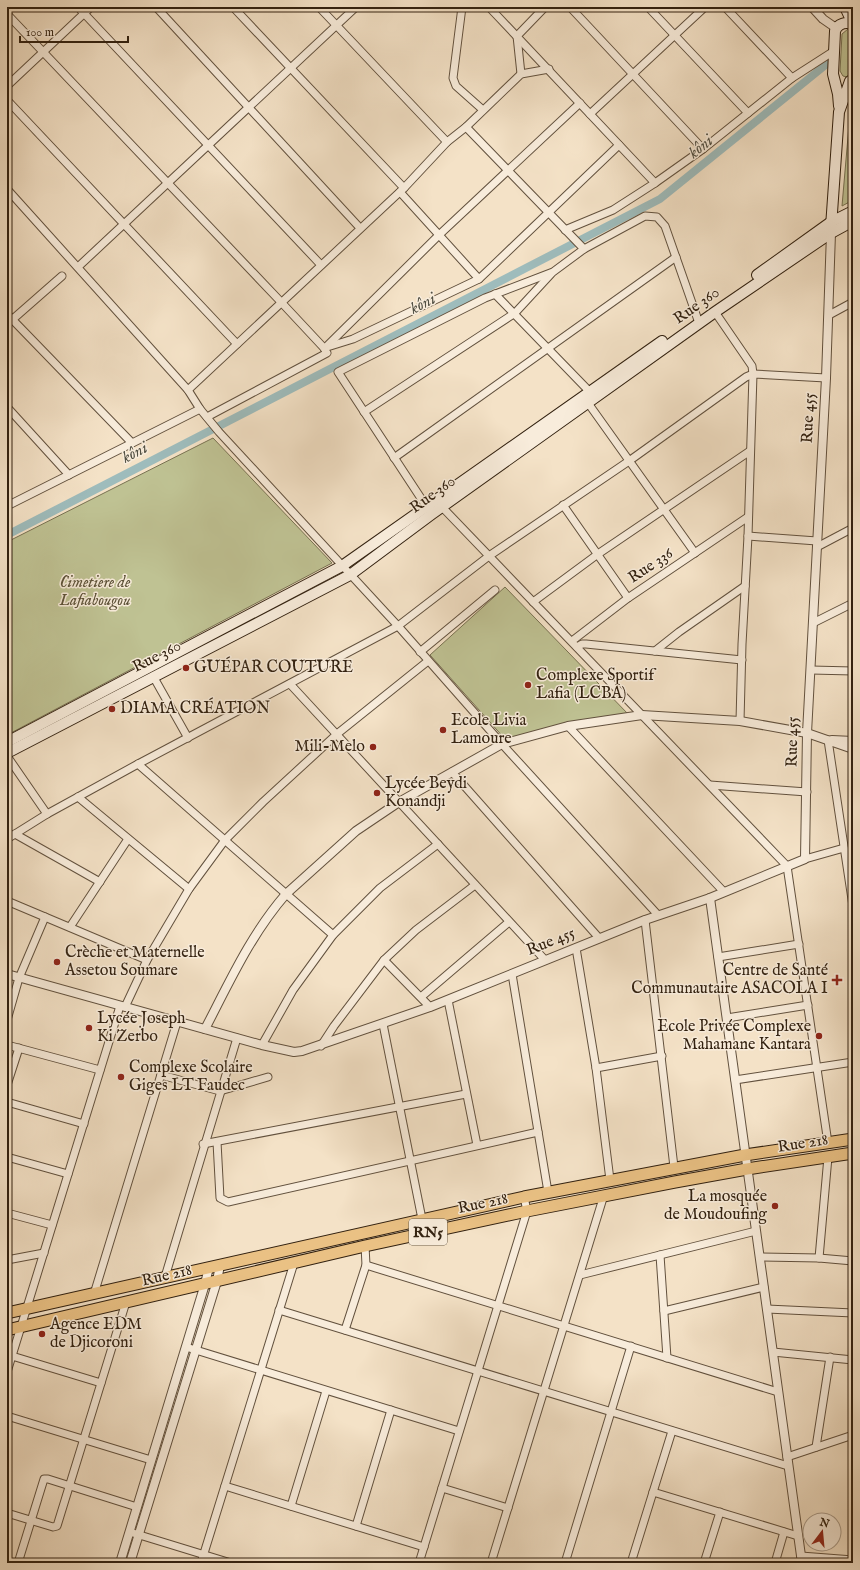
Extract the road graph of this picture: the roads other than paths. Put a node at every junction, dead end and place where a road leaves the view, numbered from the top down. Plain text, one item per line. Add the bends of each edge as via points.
1 (78, 7) edge
2 (91, 7) edge
3 (156, 7) edge
4 (233, 7) edge
5 (320, 7) edge
6 (356, 7) edge
7 (462, 7) edge
8 (489, 7) edge
9 (545, 7) edge
10 (570, 7) edge
11 (648, 7) edge
12 (705, 7) edge
13 (726, 7) edge
14 (812, 7) edge
15 (841, 7) edge
16 (845, 7) edge
17 (7, 14) edge
18 (84, 14) junction
19 (823, 19) junction
20 (853, 24) edge
21 (337, 25) junction
22 (838, 26) junction
23 (675, 35) junction
24 (517, 36) junction
25 (834, 46) junction
26 (43, 52) junction
27 (291, 68) junction
28 (833, 68) junction
29 (549, 69) junction
30 (521, 74) junction
31 (633, 74) junction
32 (792, 78) junction
33 (851, 81) edge
34 (7, 86) edge
35 (7, 100) edge
36 (580, 103) junction
37 (249, 107) junction
38 (483, 110) junction
39 (839, 112) junction
40 (748, 113) junction
41 (590, 114) junction
42 (466, 127) junction
43 (447, 142) junction
44 (208, 145) junction
45 (619, 145) junction
46 (704, 149) junction
47 (508, 171) junction
48 (168, 183) junction
49 (655, 183) junction
50 (7, 189) edge
51 (402, 190) junction
52 (853, 211) edge
53 (549, 213) junction
54 (853, 221) edge
55 (831, 222) junction
56 (124, 224) junction
57 (360, 228) junction
58 (565, 230) junction
59 (830, 233) junction
60 (439, 235) junction
61 (580, 245) junction
62 (676, 257) junction
63 (321, 265) junction
64 (78, 267) junction
65 (553, 272) junction
66 (62, 276) dead end
67 (479, 279) junction
68 (495, 294) junction
69 (281, 302) junction
70 (853, 302) edge
71 (715, 312) junction
72 (515, 313) junction
73 (829, 315) junction
74 (10, 316) edge
75 (698, 320) junction
76 (237, 344) junction
77 (324, 348) junction
78 (548, 348) junction
79 (753, 374) junction
80 (826, 378) junction
81 (188, 390) junction
82 (589, 392) junction
83 (588, 403) junction
84 (7, 407) edge
85 (200, 409) junction
86 (364, 412) junction
87 (207, 417) junction
88 (132, 443) junction
89 (750, 452) junction
90 (394, 458) junction
91 (629, 461) junction
92 (69, 475) junction
93 (563, 505) junction
94 (7, 506) edge
95 (442, 507) junction
96 (429, 510) junction
97 (664, 510) junction
98 (748, 518) junction
99 (853, 528) edge
100 (748, 536) junction
101 (817, 544) junction
102 (695, 553) junction
103 (598, 554) junction
104 (489, 556) junction
105 (342, 566) junction
106 (350, 575) junction
107 (746, 586) junction
108 (495, 590) dead end
109 (628, 598) junction
110 (533, 602) junction
111 (851, 604) edge
112 (853, 612) edge
113 (813, 623) junction
114 (398, 626) junction
115 (574, 644) junction
116 (655, 651) junction
117 (420, 652) junction
118 (742, 660) junction
119 (428, 661) junction
120 (811, 670) junction
121 (853, 671) edge
122 (153, 676) junction
123 (290, 684) junction
124 (642, 715) junction
125 (740, 721) junction
126 (568, 726) junction
127 (807, 733) junction
128 (337, 734) junction
129 (188, 738) junction
130 (828, 740) junction
131 (853, 741) edge
132 (7, 742) edge
133 (502, 744) junction
134 (853, 749) edge
135 (7, 752) edge
136 (7, 756) edge
137 (138, 764) junction
138 (452, 772) junction
139 (710, 785) junction
140 (807, 792) junction
141 (78, 797) junction
142 (399, 802) junction
143 (47, 814) junction
144 (15, 834) junction
145 (7, 839) edge
146 (128, 840) junction
147 (225, 840) junction
148 (438, 844) junction
149 (844, 848) junction
150 (805, 859) junction
151 (787, 866) junction
152 (850, 869) edge
153 (100, 882) junction
154 (475, 885) junction
155 (189, 889) junction
156 (724, 892) junction
157 (286, 894) junction
158 (710, 898) junction
159 (7, 901) edge
160 (853, 906) edge
161 (658, 915) junction
162 (46, 917) junction
163 (645, 920) junction
164 (509, 922) junction
165 (70, 927) junction
166 (333, 935) junction
167 (599, 938) junction
168 (799, 944) junction
169 (576, 948) junction
170 (718, 957) junction
171 (147, 960) junction
172 (384, 960) junction
173 (544, 960) junction
174 (7, 974) edge
175 (512, 974) junction
176 (19, 978) junction
177 (421, 997) junction
178 (448, 1000) junction
179 (808, 1005) junction
180 (122, 1006) junction
181 (430, 1006) junction
182 (727, 1018) junction
183 (7, 1020) edge
184 (177, 1022) junction
185 (383, 1024) junction
186 (205, 1029) junction
187 (236, 1038) junction
188 (7, 1045) edge
189 (262, 1045) junction
190 (321, 1046) junction
191 (19, 1048) junction
192 (662, 1056) junction
193 (853, 1062) edge
194 (596, 1068) junction
195 (818, 1068) junction
196 (100, 1070) junction
197 (161, 1075) junction
198 (268, 1077) dead end
199 (735, 1080) junction
200 (7, 1085) edge
201 (220, 1091) junction
202 (466, 1094) junction
203 (7, 1102) edge
204 (399, 1107) junction
205 (84, 1124) junction
206 (538, 1132) junction
207 (853, 1139) edge
208 (217, 1142) junction
209 (828, 1143) junction
210 (203, 1144) junction
211 (477, 1145) junction
212 (853, 1153) edge
213 (745, 1155) junction
214 (7, 1157) edge
215 (828, 1157) junction
216 (410, 1160) junction
217 (674, 1167) junction
218 (747, 1169) junction
219 (68, 1174) junction
220 (610, 1180) junction
221 (548, 1192) junction
222 (604, 1195) junction
223 (524, 1197) junction
224 (527, 1211) junction
225 (7, 1213) edge
226 (422, 1219) junction
227 (52, 1225) junction
228 (756, 1231) junction
229 (365, 1246) junction
230 (44, 1253) junction
231 (660, 1255) junction
232 (760, 1257) junction
233 (819, 1258) junction
234 (7, 1260) edge
235 (853, 1261) edge
236 (294, 1263) junction
237 (366, 1265) junction
238 (214, 1266) junction
239 (580, 1275) junction
240 (165, 1277) junction
241 (217, 1281) junction
242 (206, 1284) junction
243 (764, 1287) junction
244 (94, 1294) junction
245 (126, 1302) junction
246 (498, 1306) junction
247 (26, 1309) junction
248 (767, 1309) junction
249 (279, 1310) junction
250 (664, 1311) junction
251 (7, 1313) edge
252 (853, 1313) edge
253 (564, 1326) junction
254 (21, 1327) junction
255 (7, 1330) edge
256 (346, 1330) junction
257 (631, 1346) junction
258 (186, 1348) junction
259 (195, 1350) junction
260 (773, 1352) junction
261 (12, 1356) junction
262 (830, 1357) junction
263 (667, 1358) junction
264 (853, 1360) edge
265 (261, 1370) junction
266 (478, 1371) junction
267 (7, 1372) edge
268 (101, 1383) junction
269 (326, 1391) junction
270 (544, 1391) junction
271 (778, 1392) junction
272 (391, 1410) junction
273 (611, 1412) junction
274 (7, 1416) edge
275 (672, 1431) junction
276 (459, 1432) junction
277 (853, 1435) edge
278 (84, 1439) junction
279 (816, 1447) junction
280 (787, 1457) junction
281 (151, 1460) junction
282 (788, 1466) junction
283 (70, 1486) junction
284 (225, 1486) junction
285 (442, 1488) junction
286 (653, 1492) junction
287 (291, 1506) junction
288 (137, 1507) junction
289 (508, 1508) junction
290 (720, 1512) junction
291 (7, 1513) edge
292 (31, 1521) junction
293 (356, 1526) junction
294 (129, 1532) junction
295 (784, 1532) junction
296 (139, 1535) junction
297 (798, 1536) junction
298 (424, 1547) junction
299 (204, 1555) junction
300 (801, 1560) edge
301 (853, 1560) edge
302 (18, 1563) edge
303 (120, 1563) edge
304 (130, 1563) edge
305 (202, 1563) edge
306 (231, 1563) edge
307 (419, 1563) edge
308 (491, 1563) edge
309 (565, 1563) edge
310 (631, 1563) edge
311 (704, 1563) edge
312 (775, 1563) edge

1 - 18 street
2 - 18 street
3 - 37 street
4 - 27 street
5 - 21 street
6 - 21 street
7 - 38 street via 453,78 456,86
8 - 24 street
9 - 24 street
10 - 31 street
11 - 23 street
12 - 23 street
13 - 32 street
14 - 19 street
15 - 22 main road
16 - 20 main road
17 - 26 street
18 - 26 street
18 - 44 street
19 - 22 street
19 - 25 street
20 - 22 main road
21 - 27 street
21 - 43 street
22 - 25 main road
23 - 31 street
23 - 40 street
24 - 29 street
24 - 30 street
25 - 28 main road
25 - 32 street
26 - 34 street
26 - 48 street
27 - 37 street
27 - 51 street
28 - 33 main road via 839,78
28 - 39 main road
29 - 30 street
29 - 36 street
30 - 38 street
31 - 41 street
31 - 46 street
32 - 40 street
33 - 39 main road, Rue 455
35 - 56 street
36 - 41 street
36 - 47 street
37 - 44 street
37 - 57 street
38 - 42 street
39 - 55 main road, Rue 455
40 - 46 street
41 - 45 street
42 - 43 street
42 - 47 street
43 - 51 street
44 - 48 street
44 - 63 street
45 - 49 street
45 - 53 street
46 - 49 street
47 - 53 street
47 - 60 street
48 - 56 street
48 - 69 street
49 - 58 street via 613,210
50 - 64 street
51 - 57 street
51 - 60 street
52 - 55 main road, Rue 360
53 - 58 street
53 - 67 street
54 - 59 main road, Rue 360
55 - 59 main road, Rue 455
55 - 75 main road, Rue 360
56 - 64 street
56 - 76 street
57 - 63 street
58 - 61 street
59 - 71 main road, Rue 360
59 - 73 street, Rue 455
60 - 67 street
60 - 77 street
61 - 62 street via 645,216 651,216 657,217 665,226
61 - 65 street
62 - 75 street
62 - 78 street
63 - 69 street
64 - 81 street
65 - 68 street
65 - 72 street
66 - 74 street
67 - 77 street via 353,339
68 - 72 street
68 - 86 street via 338,372
69 - 76 street
69 - 77 street
70 - 73 street
71 - 75 main road, Rue 360
71 - 79 street via 752,366
72 - 78 street
72 - 86 street
73 - 80 street, Rue 455
74 - 88 street
75 - 82 main road, Rue 360
75 - 83 main road, Rue 360
76 - 81 street
77 - 87 street via 327,353
78 - 82 street
78 - 90 street
79 - 80 street
79 - 89 street
79 - 91 street
80 - 101 street, Rue 455
81 - 85 street
82 - 96 main road, Rue 360
83 - 91 street
83 - 95 main road, Rue 360
84 - 92 street
85 - 87 street
85 - 88 street
86 - 90 street
87 - 105 street
88 - 92 street
89 - 97 street
89 - 98 street
90 - 96 street
91 - 93 street
91 - 97 street
92 - 94 street
93 - 103 street
93 - 104 street
95 - 96 main road, Rue 360
95 - 104 street
96 - 105 main road, Rue 360
96 - 106 main road, Rue 360
97 - 102 street
97 - 103 street
98 - 100 street
98 - 102 street, Rue 336
99 - 101 street
100 - 101 street
100 - 107 street
101 - 113 street, Rue 455
102 - 109 street, Rue 336
103 - 109 street
103 - 110 street
104 - 110 street
104 - 114 street
105 - 106 street
105 - 132 main road, Rue 360
106 - 114 street
106 - 122 main road, Rue 360
107 - 116 street
107 - 118 street
108 - 117 street
109 - 115 street, Rue 336
110 - 115 street
111 - 112 street
111 - 113 street
113 - 120 street, Rue 455
114 - 117 street
114 - 123 street
115 - 116 street
115 - 124 street
116 - 118 street
117 - 119 street
118 - 125 street
119 - 128 street
119 - 133 street
120 - 121 street
120 - 127 street, Rue 455
122 - 129 street
122 - 135 main road, Rue 360
123 - 128 street
123 - 129 street
124 - 125 street
124 - 126 street
124 - 139 street
125 - 127 street
126 - 133 street
126 - 156 street
127 - 130 street
127 - 140 street, Rue 455
128 - 142 street
128 - 147 street
129 - 137 street
130 - 131 street
130 - 134 street
130 - 149 street
133 - 138 street
133 - 161 street
136 - 143 street
137 - 141 street
137 - 147 street
138 - 142 street
138 - 167 street
139 - 140 street
139 - 151 street
140 - 150 street, Rue 455
141 - 143 street
141 - 146 street
142 - 148 street
142 - 157 street via 356,831
143 - 144 street
144 - 145 street
144 - 153 street
146 - 153 street
146 - 155 street
147 - 155 street
147 - 157 street
148 - 154 street
148 - 166 street via 380,888
149 - 150 street
149 - 152 street
150 - 151 street, Rue 455
151 - 156 street, Rue 455
151 - 168 street
152 - 160 street
153 - 165 street
154 - 164 street
154 - 172 street via 416,930
155 - 171 street
156 - 158 street, Rue 455
157 - 166 street
157 - 186 street via 276,904 247,950
158 - 161 street, Rue 455
158 - 170 street
159 - 162 street
161 - 163 street, Rue 455
162 - 165 street
162 - 176 street
163 - 167 street, Rue 455
163 - 192 street
164 - 173 street
164 - 177 street
165 - 171 street
166 - 189 street via 293,990
167 - 169 street, Rue 455
168 - 170 street
168 - 179 street
169 - 173 street, Rue 455
169 - 194 street
170 - 182 street
171 - 180 street
172 - 177 street
172 - 190 street
173 - 175 street, Rue 455
174 - 176 street
175 - 178 street, Rue 455
175 - 206 street
176 - 180 street
176 - 183 street
177 - 181 street
178 - 181 street, Rue 455
178 - 202 street
179 - 182 street
179 - 195 street
180 - 184 street
180 - 196 street
181 - 185 street, Rue 455
182 - 199 street
184 - 186 street
184 - 197 street
185 - 190 street, Rue 455
185 - 204 street
186 - 187 street
187 - 189 street
187 - 201 street
188 - 191 street
189 - 190 street, Rue 455 via 294,1052
191 - 196 street
191 - 200 street
192 - 194 street
192 - 217 street
193 - 195 street
194 - 220 street
195 - 199 street
195 - 209 street
196 - 205 street
197 - 201 street
197 - 244 street
198 - 201 street
199 - 213 street
201 - 210 street
202 - 204 street
202 - 211 street
203 - 205 street
204 - 208 street
204 - 216 street
205 - 219 street
206 - 211 street
206 - 221 street
207 - 209 highway, Rue 218 / RN5
208 - 210 street
208 - 216 street via 220,1198 228,1202
209 - 213 highway, Rue 218 / RN5
210 - 240 street
211 - 216 street
212 - 215 highway, Rue 218 / RN5
213 - 217 highway, Rue 218 / RN5
213 - 218 street
214 - 219 street
215 - 218 highway, Rue 218 / RN5
215 - 233 street
216 - 226 street
217 - 220 highway, Rue 218 / RN5
218 - 222 highway, Rue 218 / RN5
218 - 228 street
219 - 227 street
220 - 221 highway, Rue 218 / RN5
221 - 223 highway, Rue 218 / RN5
222 - 224 highway, Rue 218 / RN5
222 - 239 street
223 - 224 street
223 - 226 highway, Rue 218 / RN5
224 - 229 highway, Rue 218 / RN5
224 - 246 street
225 - 227 street
226 - 238 highway, Rue 218 / RN5
227 - 230 street
228 - 231 street
228 - 232 street
229 - 236 highway, Rue 218 / RN5
229 - 237 street
230 - 234 street
230 - 247 street
231 - 239 street
231 - 250 street
232 - 233 street
232 - 243 street
233 - 235 street
236 - 241 highway, Rue 218 / RN5
236 - 249 street
237 - 246 street
237 - 256 street
238 - 240 highway, Rue 218 / RN5
238 - 241 street
238 - 242 street
239 - 253 street
240 - 244 highway, Rue 218 / RN5
241 - 242 highway, Rue 218 / RN5
241 - 259 street
242 - 245 highway, Rue 218 / RN5
242 - 258 street
243 - 248 street
243 - 250 street
244 - 247 highway, Rue 218 / RN5
245 - 254 highway, Rue 218 / RN5
245 - 268 street
246 - 253 street
246 - 266 street
247 - 251 highway, Rue 218 / RN5
247 - 254 street
248 - 252 street
248 - 260 street
249 - 256 street
249 - 265 street
250 - 263 street
253 - 257 street
253 - 270 street
254 - 255 highway, Rue 218 / RN5
254 - 261 street
256 - 266 street
257 - 263 street
257 - 273 street
258 - 259 street
258 - 281 street
259 - 265 street
259 - 296 street
260 - 262 street
260 - 271 street
261 - 267 street
261 - 268 street
262 - 264 street
262 - 279 street
263 - 271 street
265 - 269 street
265 - 284 street
266 - 270 street
266 - 276 street
268 - 278 street
269 - 272 street
269 - 287 street
270 - 273 street
270 - 289 street
271 - 280 street
272 - 276 street
272 - 293 street
273 - 275 street
273 - 309 street
274 - 278 street
275 - 282 street
275 - 286 street
276 - 285 street
277 - 279 street
278 - 281 street
278 - 283 street
279 - 280 street
280 - 282 street
281 - 288 street
282 - 297 street
283 - 288 street
283 - 292 street via 57,1526
283 - 292 street via 44,1479
284 - 287 street
284 - 299 street
285 - 289 street
285 - 298 street
286 - 290 street
286 - 310 street
287 - 293 street
288 - 294 street
289 - 308 street
290 - 295 street
290 - 311 street
291 - 292 street
292 - 302 street
293 - 298 street
294 - 296 street
294 - 303 street
295 - 297 street
295 - 312 street
296 - 299 street
296 - 304 street
297 - 300 street
298 - 307 street
299 - 305 street
299 - 306 street
300 - 301 street

